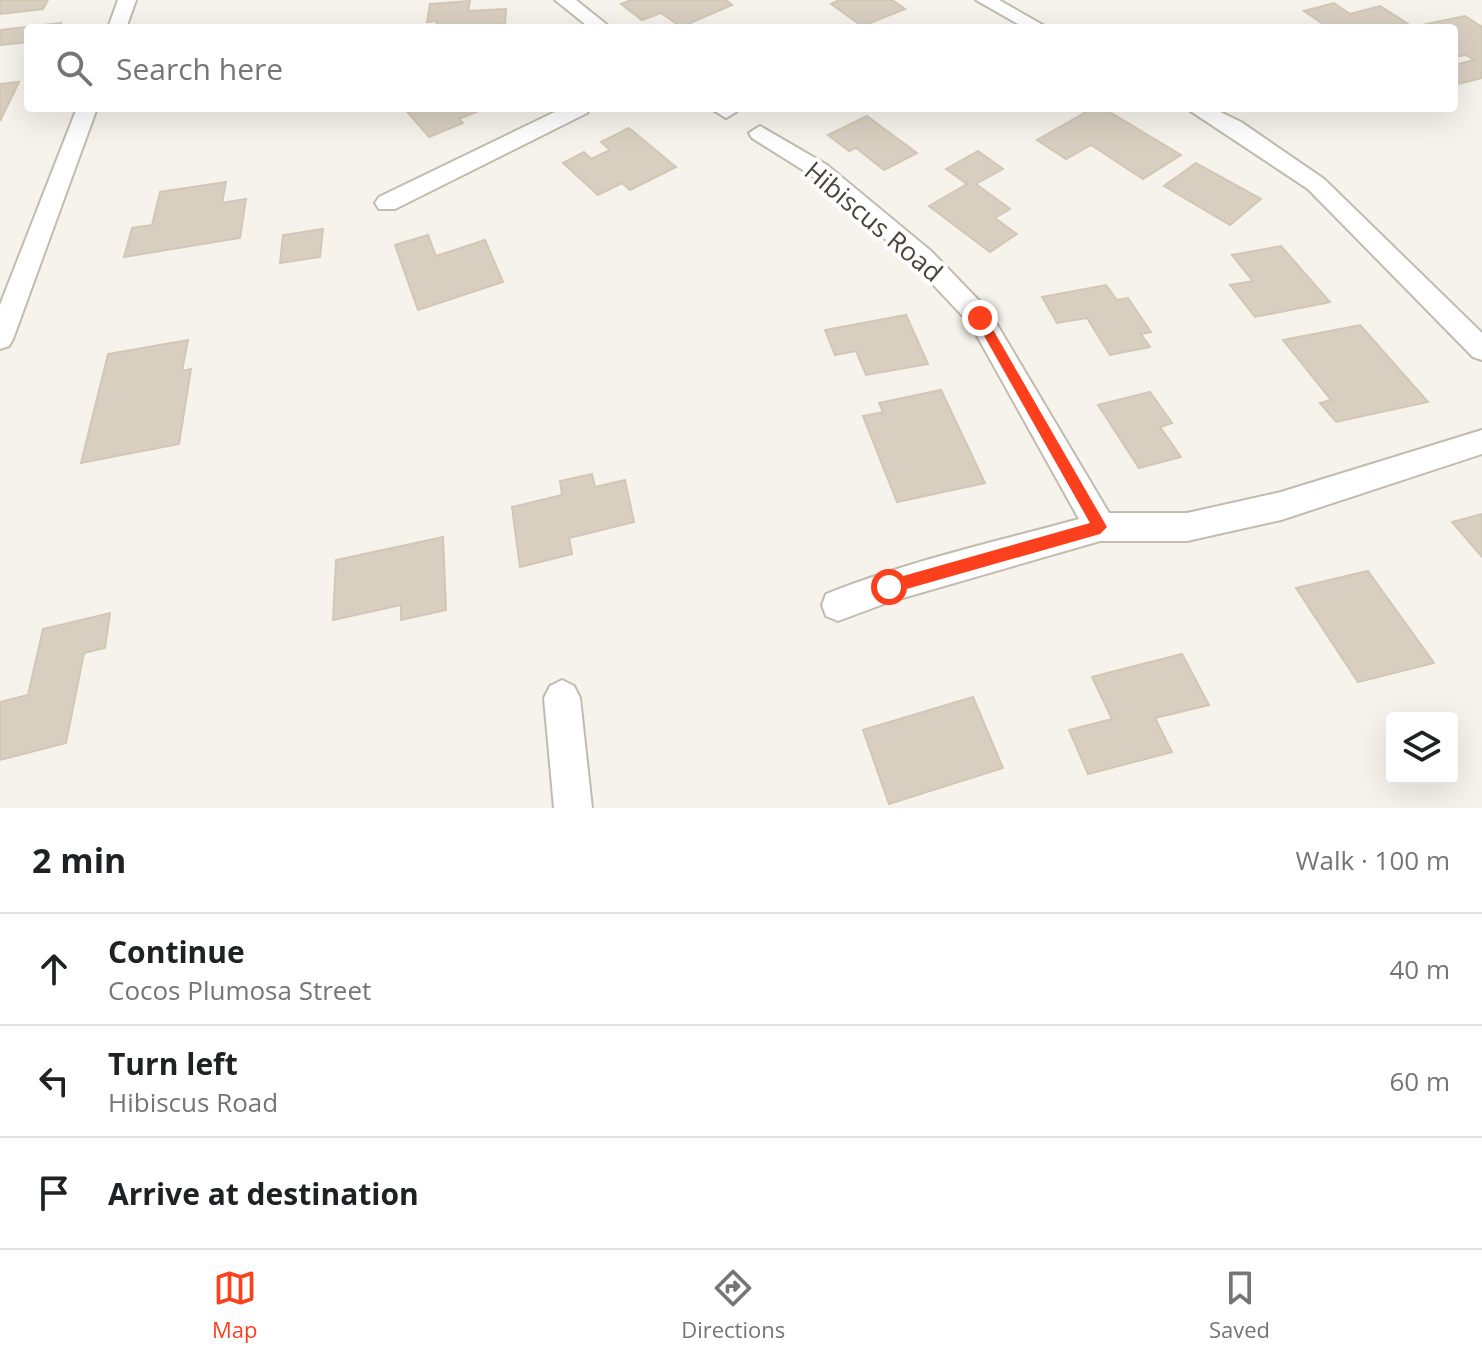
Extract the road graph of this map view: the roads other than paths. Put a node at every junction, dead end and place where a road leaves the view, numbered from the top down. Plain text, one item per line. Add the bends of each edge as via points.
1 (127, 0) edge
2 (564, 0) edge
3 (985, 0) edge
4 (118, 24) edge
5 (597, 24) edge
6 (1031, 24) edge
7 (85, 112) edge
8 (572, 112) edge
9 (1204, 112) edge
10 (760, 133) dead end
11 (387, 203) dead end
12 (0, 339) edge
13 (1482, 350) edge
14 (1482, 442) edge
15 (1100, 527) junction
16 (838, 605) dead end
17 (562, 698) dead end
18 (573, 808) edge

1 - 4 street
2 - 5 street
3 - 6 street
7 - 12 street
8 - 11 street
9 - 13 street via 1316,184
10 - 15 street, Hibiscus Road via 819,170 922,257 980,318
14 - 15 street via 1281,506 1187,527
15 - 16 street
17 - 18 street

